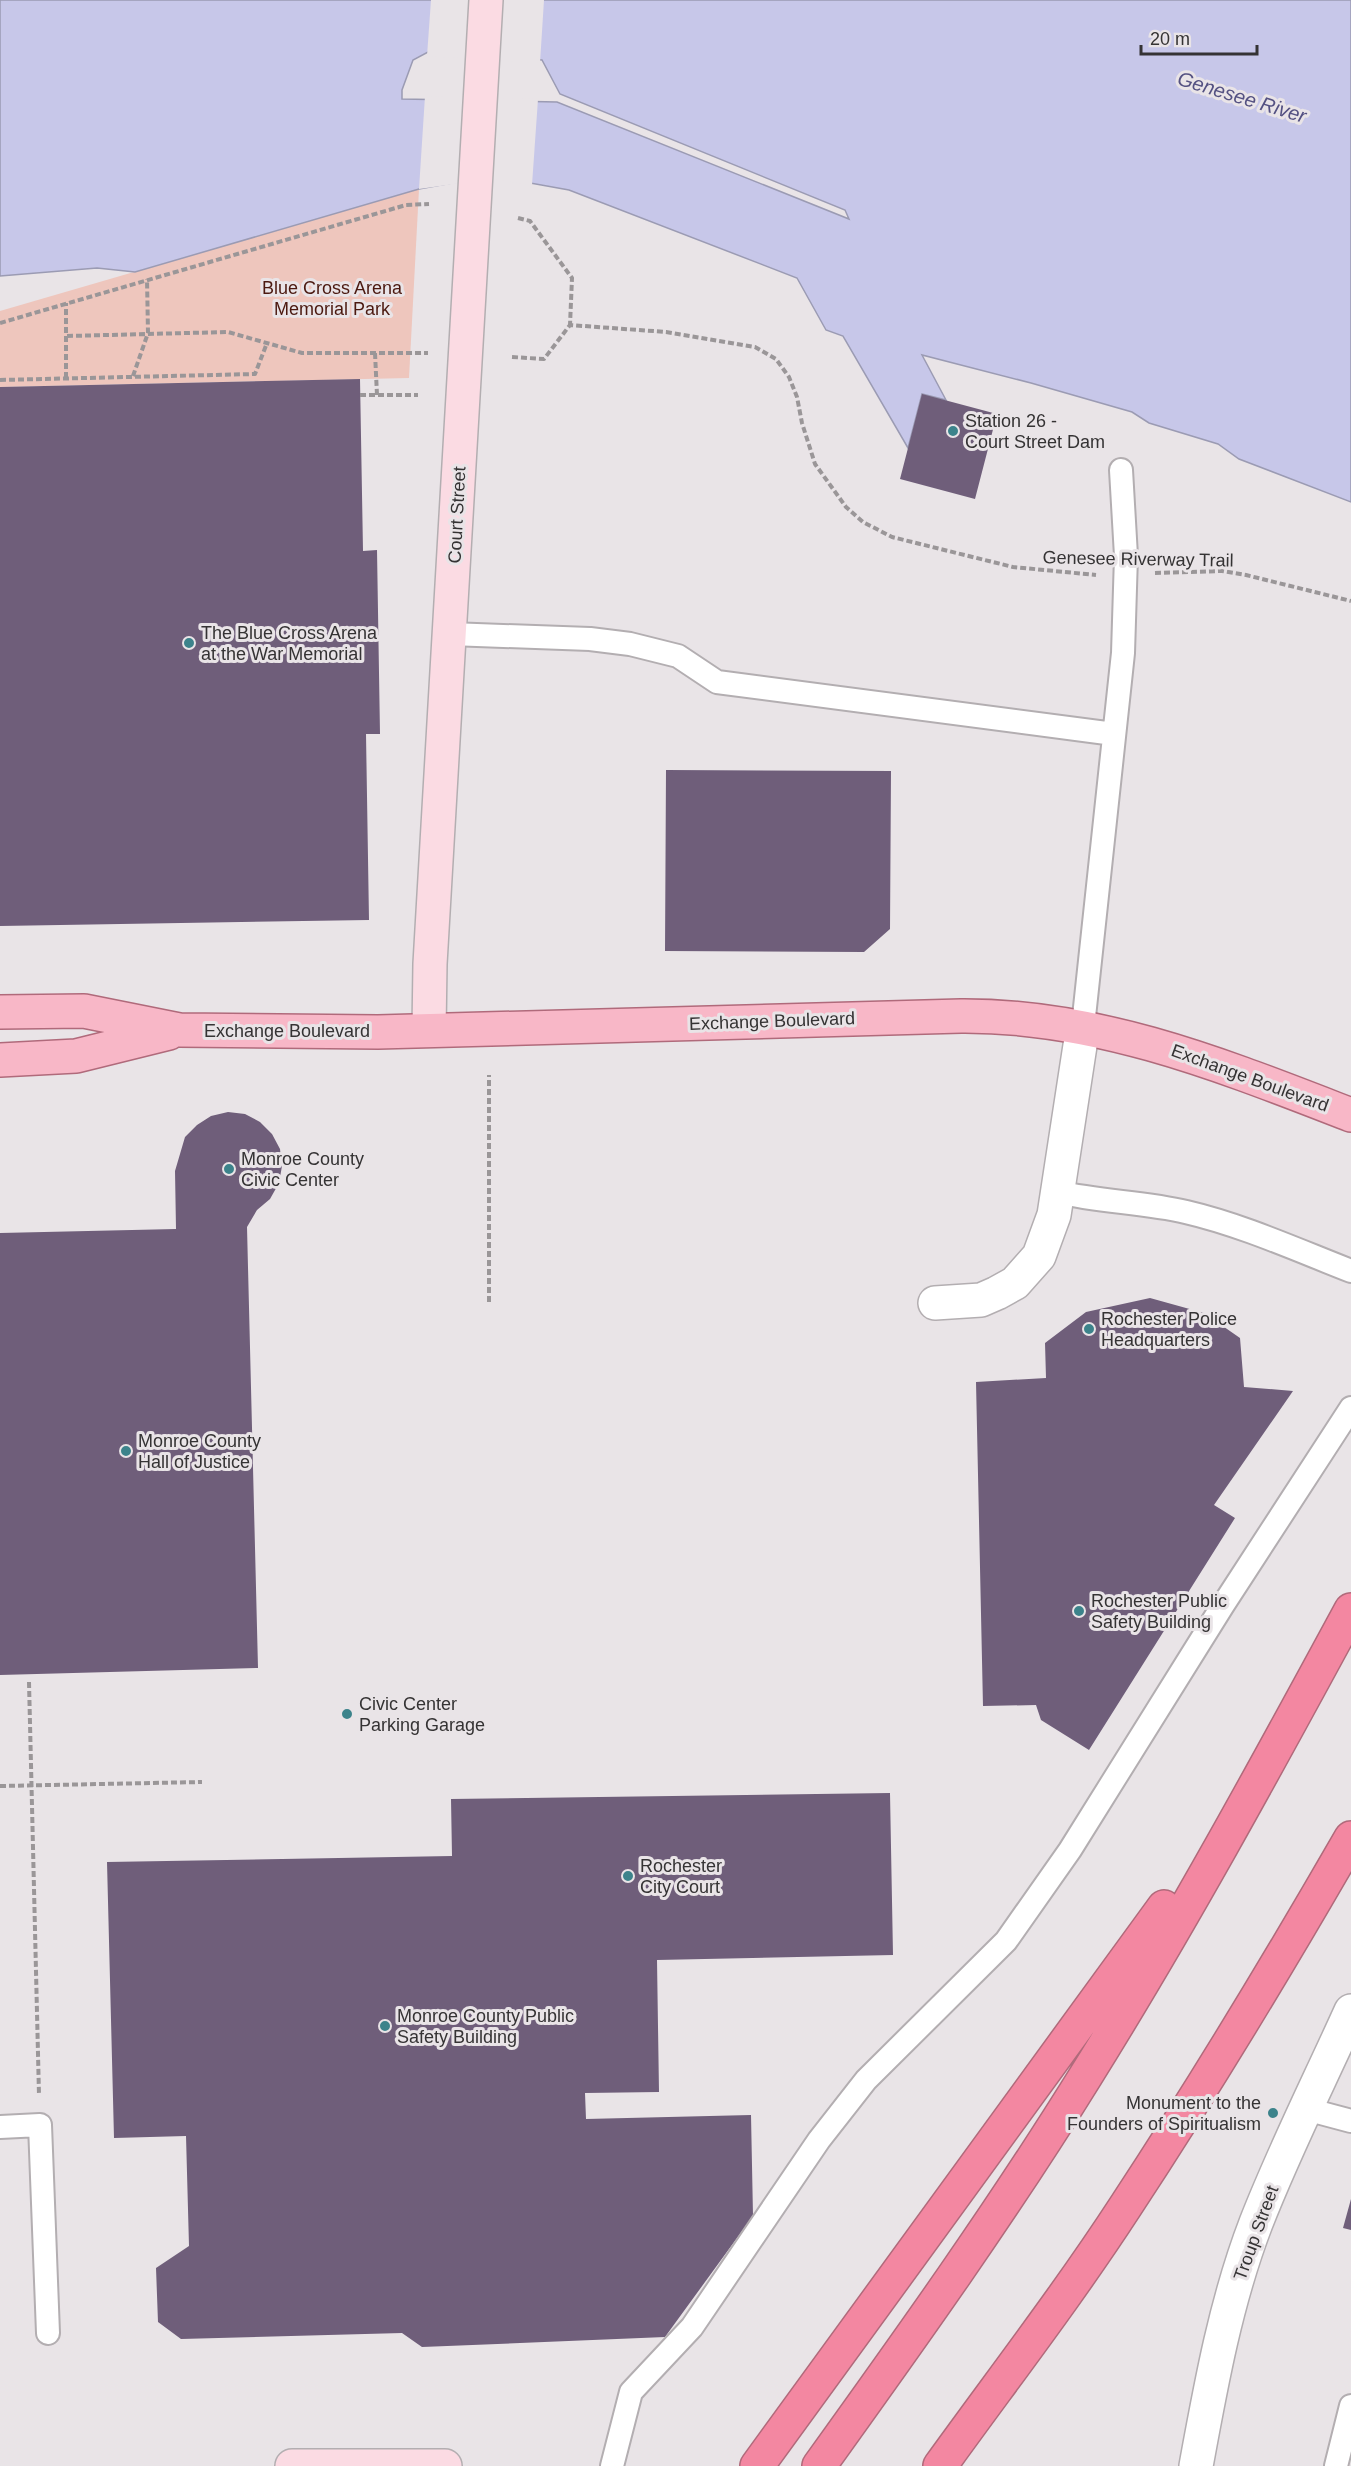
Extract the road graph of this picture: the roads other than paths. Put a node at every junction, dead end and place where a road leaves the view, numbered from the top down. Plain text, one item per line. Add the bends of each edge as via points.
1 (486, 0) edge
2 (1121, 470) dead end
3 (450, 634) junction
4 (1114, 734) junction
5 (0, 1012) edge
6 (1083, 1026) junction
7 (178, 1030) junction
8 (429, 1030) junction
9 (0, 1060) edge
10 (1351, 1115) edge
11 (1058, 1192) junction
12 (1351, 1271) edge
13 (935, 1303) dead end
14 (1351, 1408) edge
15 (1351, 1610) edge
16 (1257, 1779) junction
17 (1351, 1838) edge
18 (1351, 2011) edge
19 (1306, 2109) junction
20 (1351, 2121) edge
21 (0, 2127) edge
22 (1085, 2266) junction
23 (48, 2333) dead end
24 (1350, 2410) edge
25 (292, 2466) edge
26 (445, 2466) edge
27 (612, 2466) edge
28 (757, 2466) edge
29 (819, 2466) edge
30 (940, 2466) edge
31 (968, 2466) edge
32 (1196, 2466) edge
33 (1336, 2466) edge

1 - 3 street, Court Street
2 - 4 lane via 1126,575
3 - 4 lane via 630,644 678,656 717,682
3 - 8 street, Court Street
4 - 6 lane
5 - 7 main road, Exchange Boulevard via 84,1011
6 - 8 main road, Exchange Boulevard via 988,1016
6 - 10 main road, Exchange Boulevard via 1198,1056
6 - 11 street
7 - 8 main road, Exchange Boulevard
7 - 9 main road, Exchange Boulevard via 76,1056
11 - 12 lane via 1186,1212
11 - 13 street via 1039,1256 1015,1283 981,1300
14 - 27 lane via 1070,1850 1006,1941 866,2080 819,2140 692,2327 631,2392
15 - 16 highway
16 - 28 highway
16 - 29 highway via 1084,2078 970,2254
17 - 22 highway via 1206,2079
18 - 19 street, Troup Street
19 - 20 lane
19 - 32 street, Troup Street via 1256,2223 1238,2277 1215,2366
21 - 23 lane via 40,2125
22 - 30 highway
22 - 31 highway
24 - 33 lane
25 - 26 street

